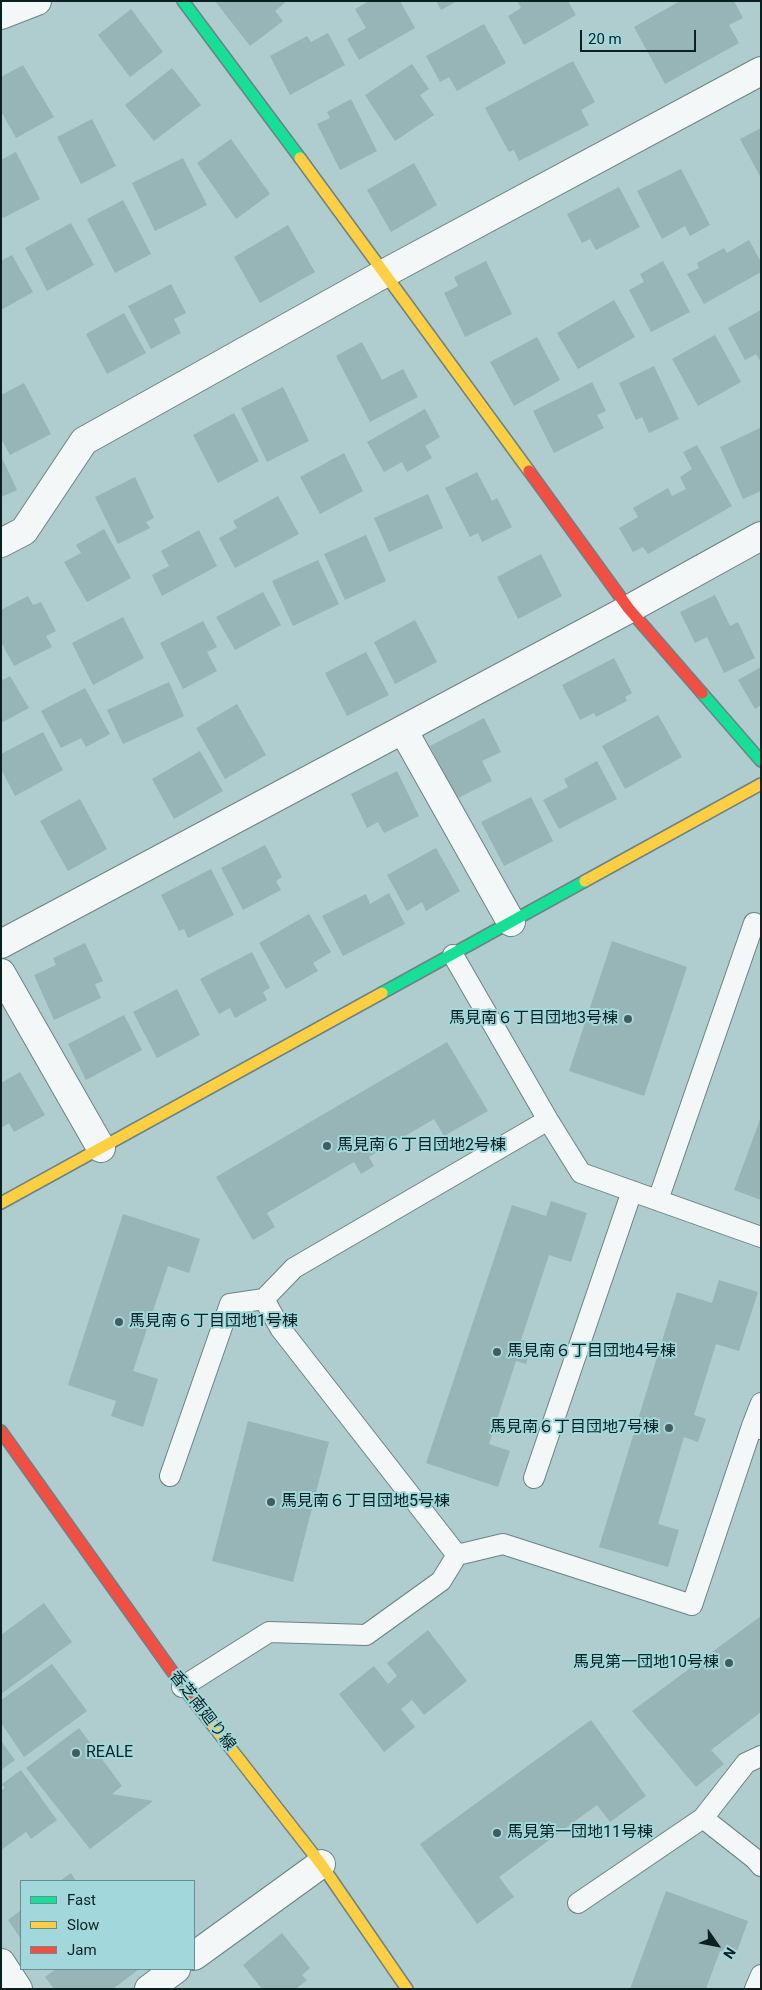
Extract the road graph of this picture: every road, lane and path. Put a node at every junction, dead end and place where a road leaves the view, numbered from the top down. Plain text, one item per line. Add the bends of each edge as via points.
1 (37, 1) edge
2 (183, 1) edge
3 (1, 15) edge
4 (761, 71) edge
5 (385, 273) junction
6 (761, 536) edge
7 (1, 543) edge
8 (629, 609) junction
9 (403, 730) junction
10 (761, 761) edge
11 (761, 784) edge
12 (511, 922) junction
13 (754, 922) dead end
14 (1, 944) edge
15 (453, 954) junction
16 (1, 973) edge
17 (548, 1120) junction
18 (101, 1148) junction
19 (632, 1192) junction
20 (658, 1200) junction
21 (1, 1203) edge
22 (761, 1237) edge
23 (264, 1299) junction
24 (761, 1403) edge
25 (757, 1427) edge
26 (1, 1431) edge
27 (170, 1476) dead end
28 (534, 1478) dead end
29 (457, 1555) junction
30 (182, 1687) junction
31 (761, 1756) edge
32 (703, 1818) junction
33 (321, 1864) junction
34 (761, 1866) edge
35 (578, 1903) dead end
36 (195, 1955) edge
37 (1, 1963) edge
38 (175, 1970) edge
39 (761, 1975) edge
40 (18, 1989) edge
41 (149, 1989) edge
42 (407, 1989) edge
43 (755, 1989) edge

1 - 3 street
2 - 5 street
4 - 5 street
5 - 7 street via 84,441 24,531
5 - 8 street
6 - 8 street
8 - 9 street
8 - 10 street
9 - 12 street
9 - 14 street
11 - 12 street
12 - 15 street
13 - 20 lane
15 - 17 lane
15 - 18 street
16 - 18 street
17 - 19 lane via 581,1173
17 - 23 lane via 294,1268
18 - 21 street
19 - 20 lane
19 - 28 lane
20 - 22 lane
23 - 27 lane via 230,1304
23 - 29 lane via 280,1328
24 - 25 lane
25 - 29 lane via 692,1605 503,1544
26 - 30 street, 香芝南廻り線
29 - 30 lane via 441,1581 366,1635 269,1632
30 - 33 street, 香芝南廻り線
31 - 32 lane via 746,1763
32 - 34 lane
32 - 35 lane
33 - 36 street
33 - 42 street, 香芝南廻り線
37 - 40 street
38 - 41 street
39 - 43 lane

